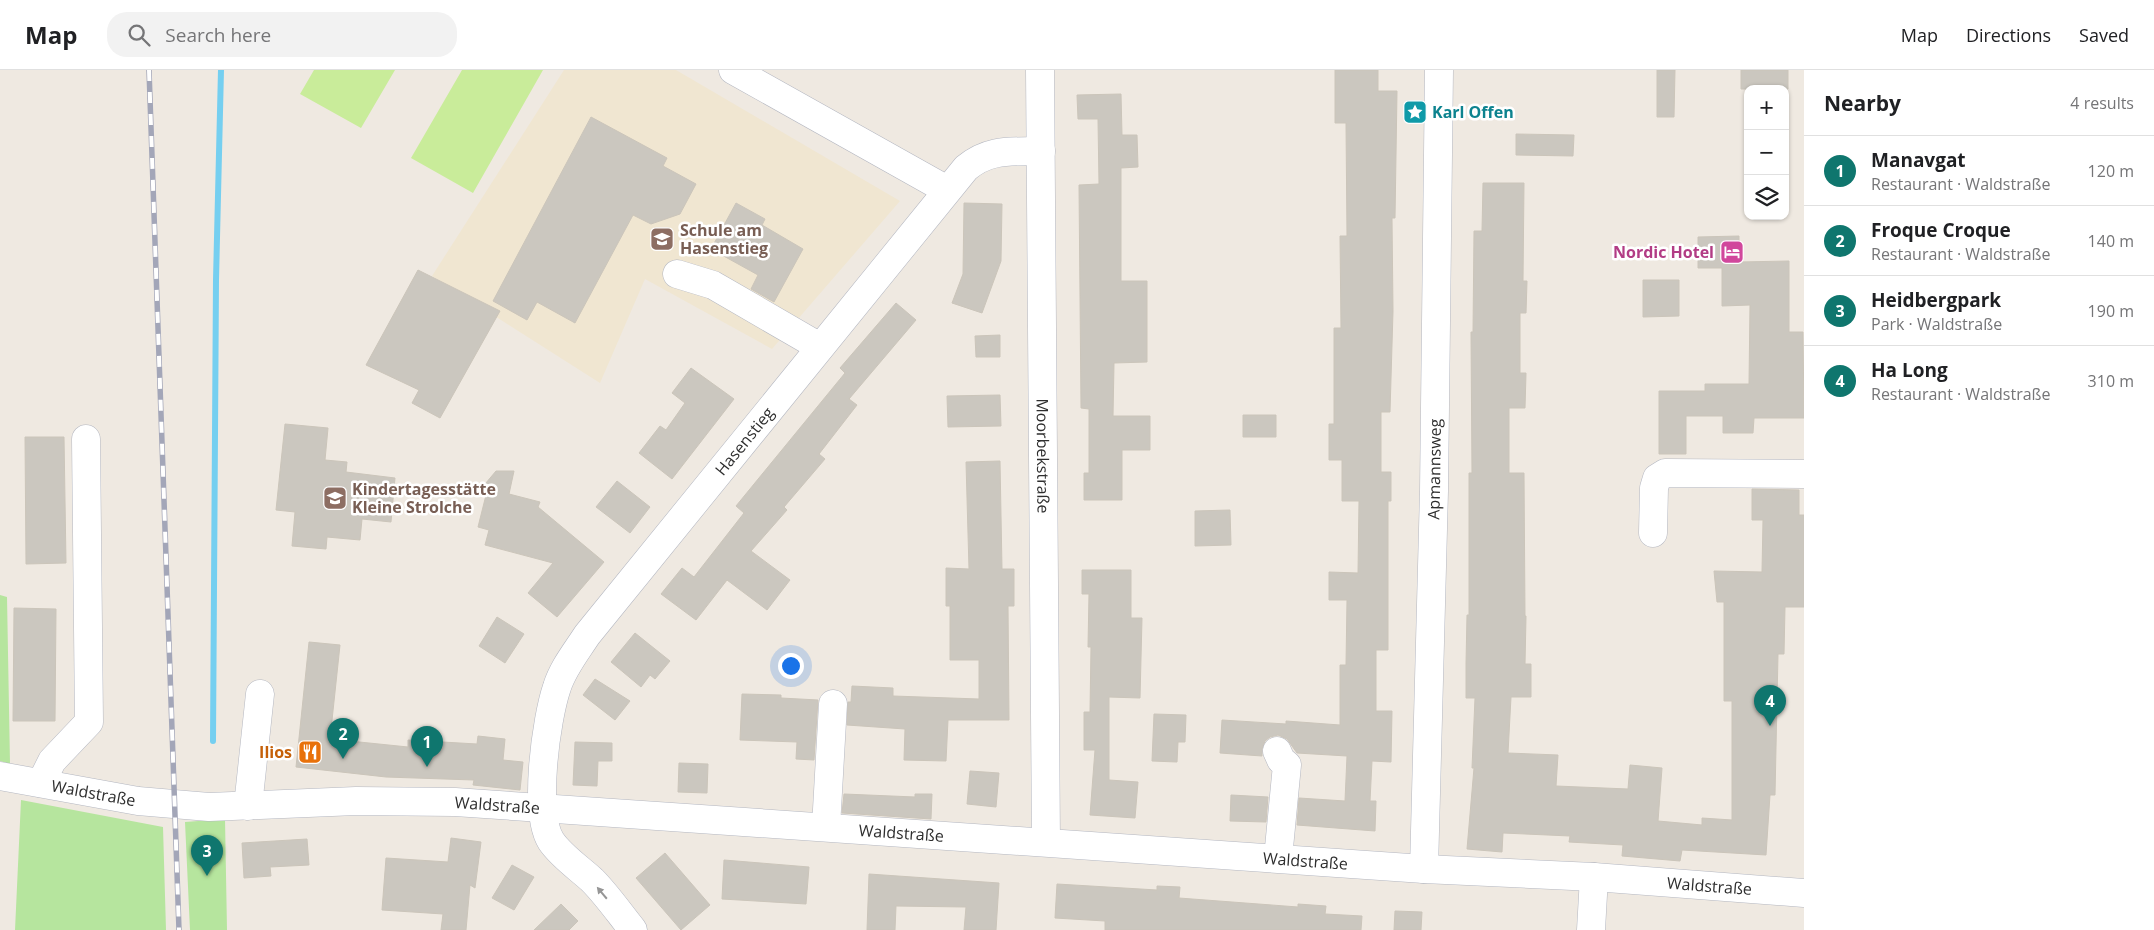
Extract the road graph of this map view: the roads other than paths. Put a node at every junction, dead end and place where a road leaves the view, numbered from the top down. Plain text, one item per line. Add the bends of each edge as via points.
1 (733, 70) edge
2 (1040, 70) edge
3 (1439, 70) edge
4 (1041, 151) junction
5 (947, 190) junction
6 (677, 274) dead end
7 (820, 347) junction
8 (86, 439) dead end
9 (1804, 474) edge
10 (1653, 533) dead end
11 (260, 694) dead end
12 (833, 704) dead end
13 (1277, 751) dead end
14 (0, 776) edge
15 (41, 783) junction
16 (248, 806) junction
17 (541, 808) junction
18 (826, 828) junction
19 (1046, 842) junction
20 (1278, 858) junction
21 (1424, 868) junction
22 (1594, 877) junction
23 (1804, 893) edge
24 (633, 930) edge
25 (1591, 930) edge

1 - 5 street
2 - 4 street, Moorbekstraße
3 - 21 street, Apmannsweg via 1434,491
4 - 5 street, Hasenstieg via 985,155 966,168
4 - 19 street, Moorbekstraße
5 - 7 street, Hasenstieg
6 - 7 street via 713,285
7 - 17 street, Hasenstieg via 587,635 567,665 550,709
8 - 15 street via 89,722 52,761
9 - 10 street via 1665,474 1657,478 1654,488
11 - 16 street
12 - 18 street
13 - 20 street via 1287,765
14 - 15 street, Waldstraße
15 - 16 street, Waldstraße via 138,801 210,807
16 - 17 street, Waldstraße via 402,801
17 - 18 street, Waldstraße
24 -> 17 street, Hasenstieg via 593,882 551,841
18 - 19 street, Waldstraße
19 - 20 street, Waldstraße
20 - 21 street, Waldstraße
21 - 22 street, Waldstraße
22 - 23 street, Waldstraße
22 - 25 street

